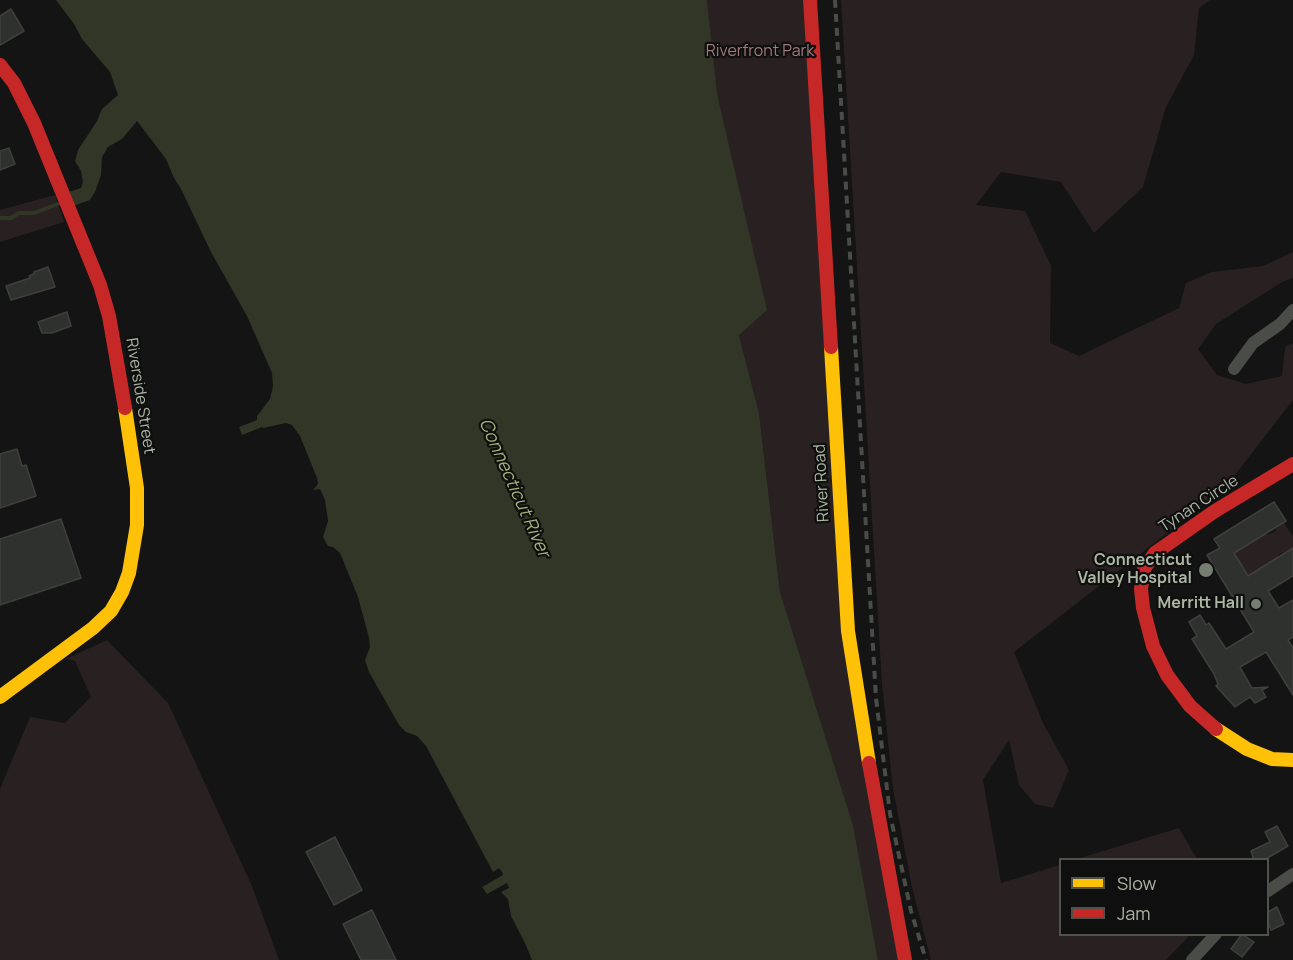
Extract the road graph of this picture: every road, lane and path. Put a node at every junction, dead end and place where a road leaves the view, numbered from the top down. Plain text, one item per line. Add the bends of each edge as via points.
1 (810, 0) edge
2 (0, 65) edge
3 (1293, 310) edge
4 (1233, 369) dead end
5 (1293, 464) edge
6 (0, 697) edge
7 (1293, 760) edge
8 (1293, 874) edge
9 (1269, 890) edge
10 (1214, 936) edge
11 (904, 960) edge
12 (1192, 960) edge

1 - 11 street, River Road via 846,607 859,708
2 - 6 street, Riverside Street via 34,123 110,316 131,439 137,525 129,573 111,611
3 - 4 street via 1253,343
5 - 7 street, Tynan Circle via 1155,553 1144,569 1141,590 1153,646 1168,677 1190,706 1247,749 1272,759
8 - 9 street
10 - 12 street

